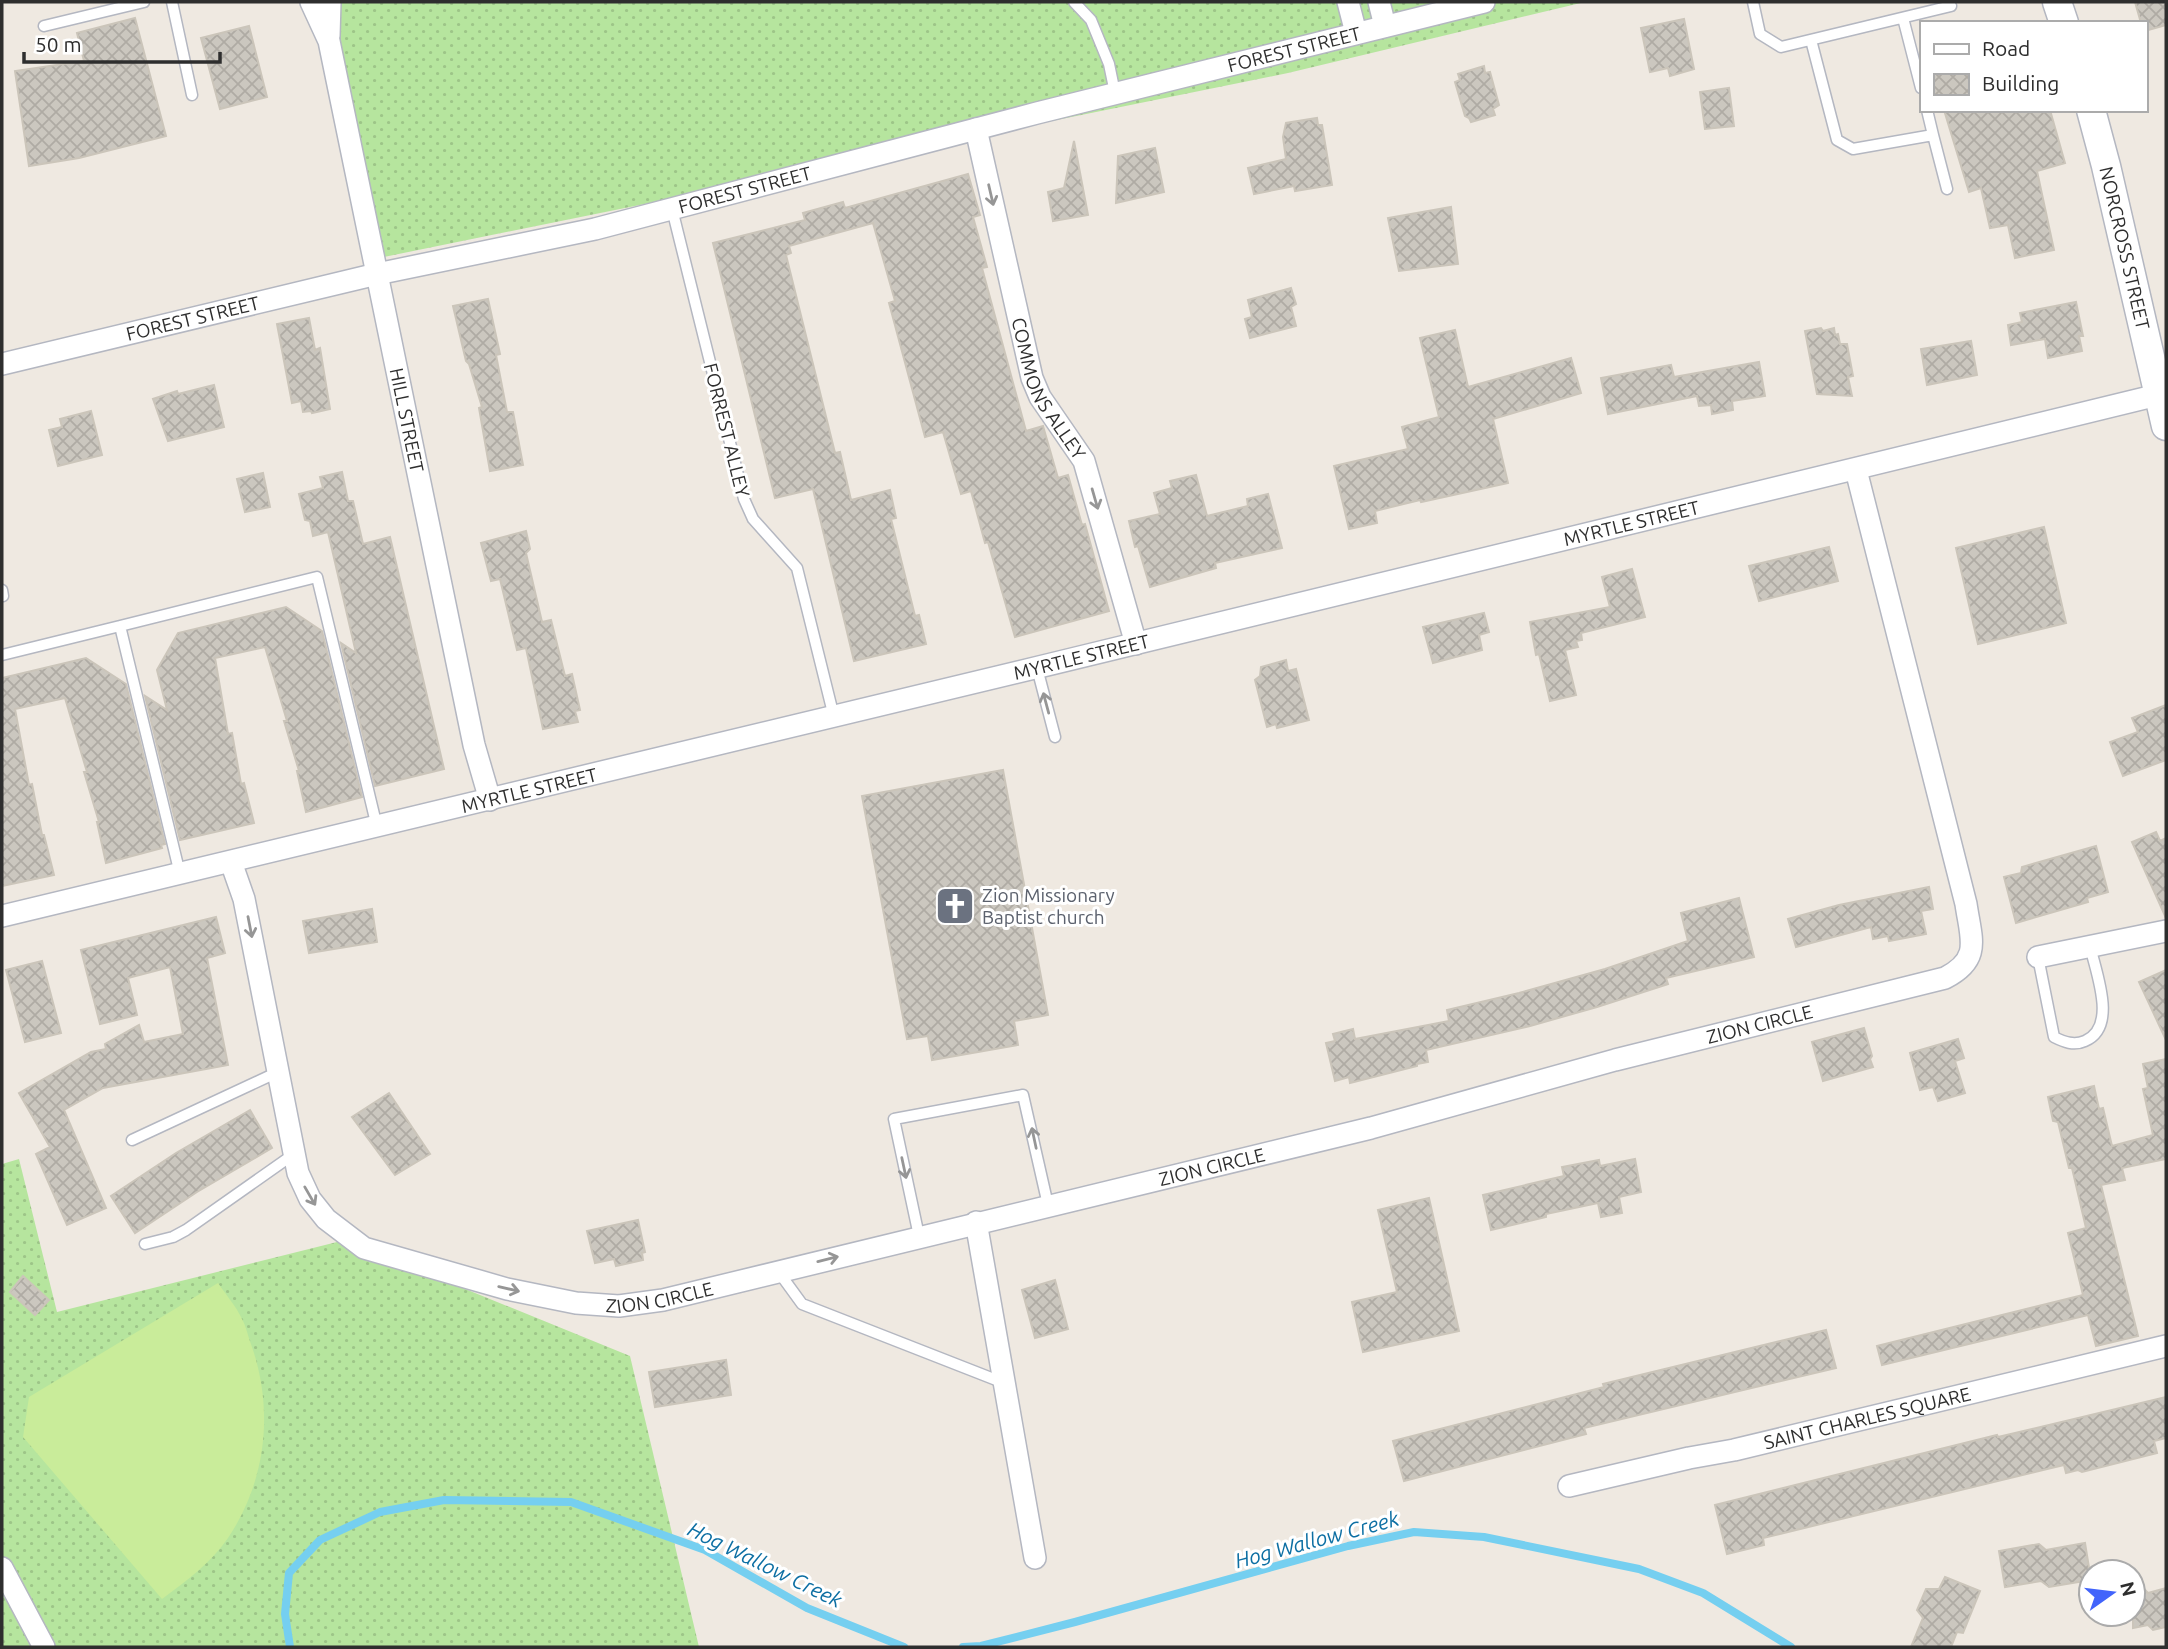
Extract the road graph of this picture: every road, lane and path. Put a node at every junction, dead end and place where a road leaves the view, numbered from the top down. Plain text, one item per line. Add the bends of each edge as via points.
1 (144, 2) edge
2 (172, 2) edge
3 (311, 2) edge
4 (330, 2) edge
5 (1074, 2) edge
6 (1348, 2) edge
7 (1379, 2) edge
8 (1484, 2) edge
9 (1753, 2) edge
10 (2057, 2) edge
11 (1951, 6) dead end
12 (1903, 18) junction
13 (2063, 21) edge
14 (44, 26) dead end
15 (1385, 26) junction
16 (1356, 33) junction
17 (1811, 40) junction
18 (328, 41) junction
19 (1920, 84) edge
20 (1115, 93) junction
21 (192, 94) dead end
22 (1927, 112) edge
23 (2092, 112) edge
24 (976, 129) junction
25 (1933, 135) junction
26 (1947, 190) dead end
27 (672, 209) junction
28 (377, 274) junction
29 (2, 364) edge
30 (2163, 394) edge
31 (2166, 426) edge
32 (1856, 470) junction
33 (120, 626) junction
34 (1136, 644) junction
35 (2, 655) edge
36 (1037, 668) junction
37 (834, 717) junction
38 (1055, 737) dead end
39 (490, 800) junction
40 (377, 827) junction
41 (231, 862) junction
42 (180, 874) junction
43 (2, 916) edge
44 (2166, 931) edge
45 (2090, 946) junction
46 (2038, 957) joint
47 (278, 1072) junction
48 (132, 1140) dead end
49 (294, 1154) junction
50 (1048, 1205) junction
51 (976, 1222) junction
52 (919, 1236) junction
53 (145, 1244) dead end
54 (778, 1271) junction
55 (2166, 1346) edge
56 (1004, 1383) junction
57 (1569, 1486) dead end
58 (1035, 1558) dead end
59 (2, 1568) edge
60 (44, 1647) edge

1 - 14 lane
2 - 21 lane
3 - 18 street, HILL STREET
4 - 18 street, HILL STREET
5 - 20 lane via 1091,20
6 - 16 street
7 - 15 street
8 - 15 street, FOREST STREET
9 - 17 lane via 1760,34 1781,47
10 - 13 street
11 - 12 lane
12 - 17 lane
12 - 19 lane
15 - 16 street, FOREST STREET
16 - 20 street, FOREST STREET
17 - 25 lane via 1837,140 1853,149
18 - 28 street, HILL STREET
20 - 24 street, FOREST STREET
22 - 25 lane
23 - 30 street, NORCROSS STREET
24 - 27 street, FOREST STREET
24 -> 34 street, COMMONS ALLEY via 1032,378 1084,461
25 - 26 lane
27 - 28 street, FOREST STREET
27 - 37 lane, FORREST ALLEY via 744,499 753,519 797,568
28 - 29 street, FOREST STREET
28 - 39 street, HILL STREET via 474,744
30 - 31 street, NORCROSS STREET
30 - 32 street, MYRTLE STREET
32 - 34 street, MYRTLE STREET
32 - 50 street, ZION CIRCLE via 1966,904 1972,947 1959,970 1945,978 1615,1060 1371,1128
33 - 35 lane
33 - 40 lane via 317,577
33 - 42 lane
34 - 36 street, MYRTLE STREET
36 - 37 street, MYRTLE STREET
38 -> 36 lane
37 - 39 street, MYRTLE STREET
39 - 40 street, MYRTLE STREET
40 - 41 street, MYRTLE STREET
41 - 42 street, MYRTLE STREET
41 -> 47 street, ZION CIRCLE via 244,899
42 - 43 street, MYRTLE STREET
44 - 45 street
45 - 46 street
45 - 46 lane via 2104,1012 2101,1028 2081,1043 2054,1037
47 - 48 lane
47 - 49 street, ZION CIRCLE
49 - 53 lane via 186,1230
49 -> 54 street, ZION CIRCLE via 310,1199 326,1219 364,1248 507,1289 576,1303 620,1306
50 - 51 street, ZION CIRCLE
50 -> 52 lane via 1023,1095 894,1119
51 - 52 street, ZION CIRCLE
51 - 56 street
54 -> 52 street, ZION CIRCLE
54 - 56 lane via 802,1304
55 - 57 street, SAINT CHARLES SQUARE
56 - 58 street
59 - 60 street

